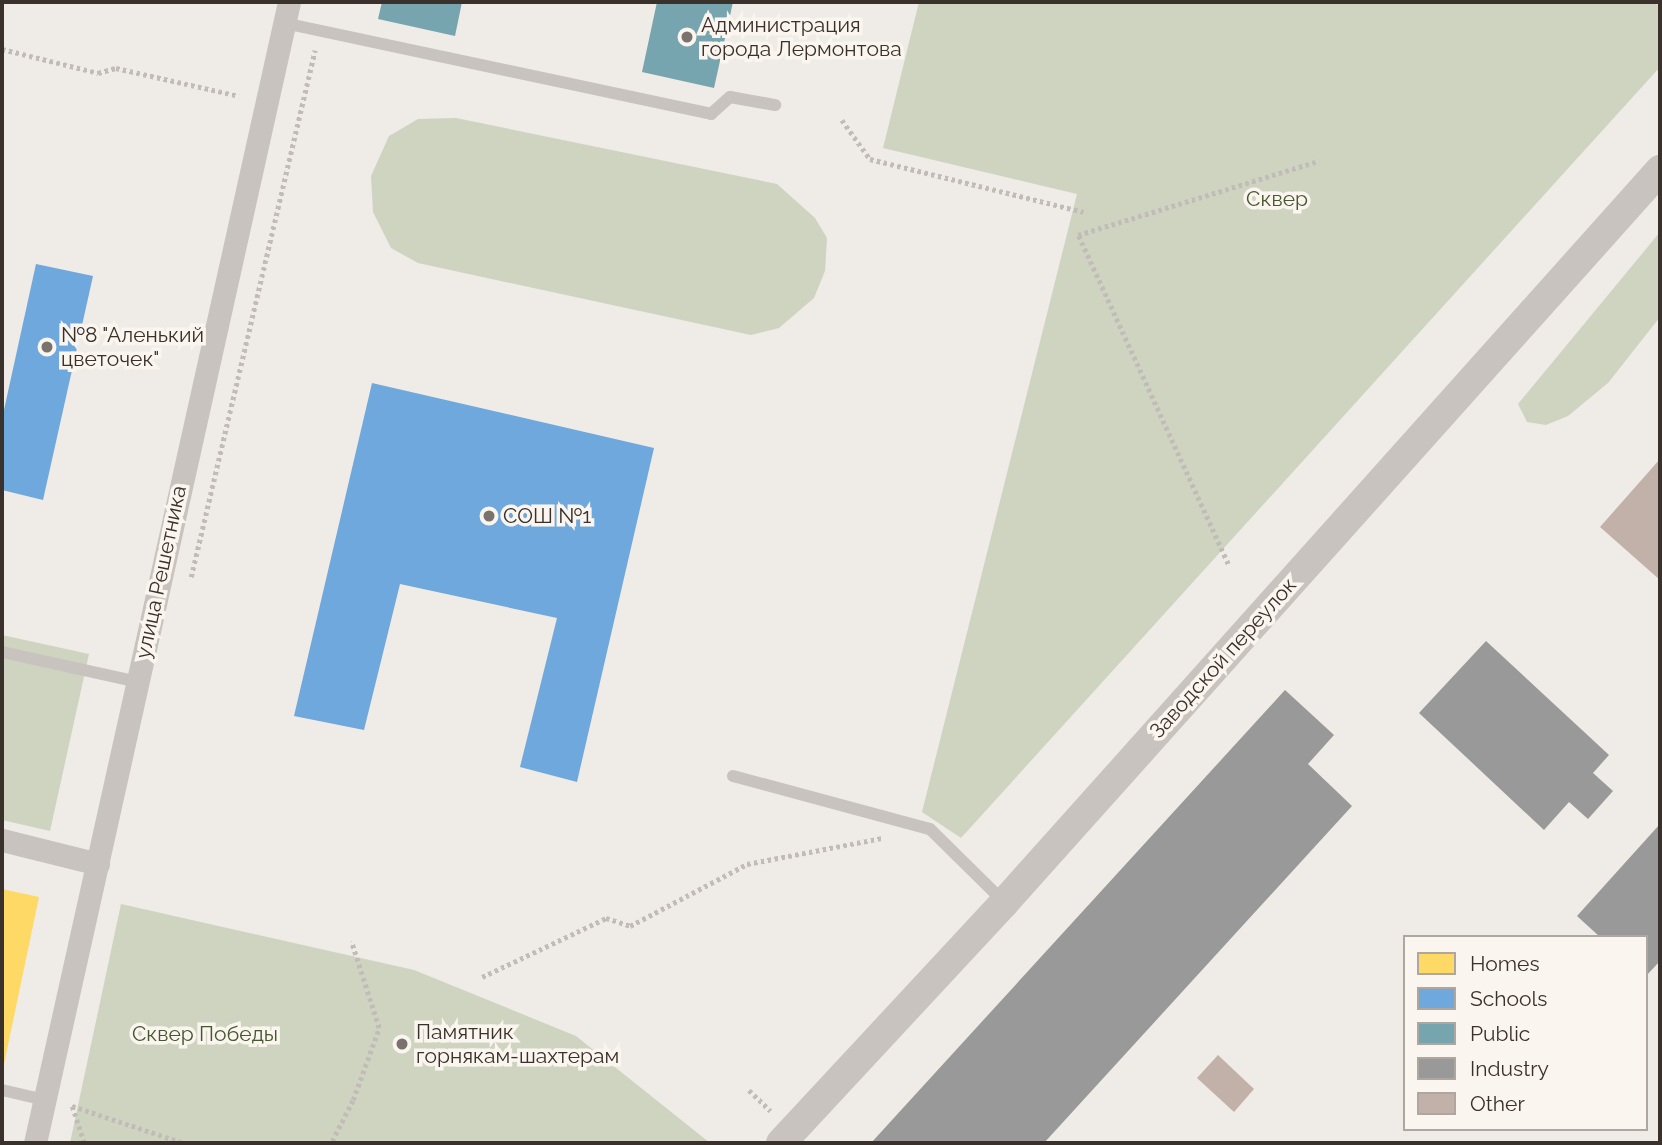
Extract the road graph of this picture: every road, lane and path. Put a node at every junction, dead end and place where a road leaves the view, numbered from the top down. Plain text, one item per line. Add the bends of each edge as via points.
1 (287, 12) edge
2 (320, 31) junction
3 (2, 49) edge
4 (239, 96) dead end
5 (775, 105) dead end
6 (842, 120) dead end
7 (1320, 161) dead end
8 (1660, 170) edge
9 (1084, 212) dead end
10 (1228, 564) dead end
11 (188, 588) dead end
12 (2, 652) edge
13 (138, 682) junction
14 (733, 776) dead end
15 (930, 829) junction
16 (2, 840) edge
17 (98, 864) junction
18 (1004, 903) junction
19 (351, 941) dead end
20 (482, 977) dead end
21 (2, 1090) edge
22 (45, 1100) junction
23 (331, 1142) edge
24 (35, 1143) edge
25 (84, 1143) edge
26 (184, 1143) edge
27 (781, 1143) edge

1 - 2 lane
1 - 13 street, улица Решетника
2 - 5 lane via 711,114 730,97
2 - 11 path
3 - 4 path via 98,73 116,68
6 - 9 path via 870,159
7 - 10 path via 1078,235
8 - 18 street, Заводской переулок
12 - 13 lane
13 - 17 street, улица Решетника
14 - 15 lane
15 - 18 lane
15 - 20 path via 747,864 630,926 606,918
16 - 17 street
17 - 22 street, улица Решетника
18 - 27 street, Заводской переулок
19 - 23 path via 379,1028 353,1100
21 - 22 lane
22 - 24 street, улица Решетника
25 - 26 path via 72,1106

